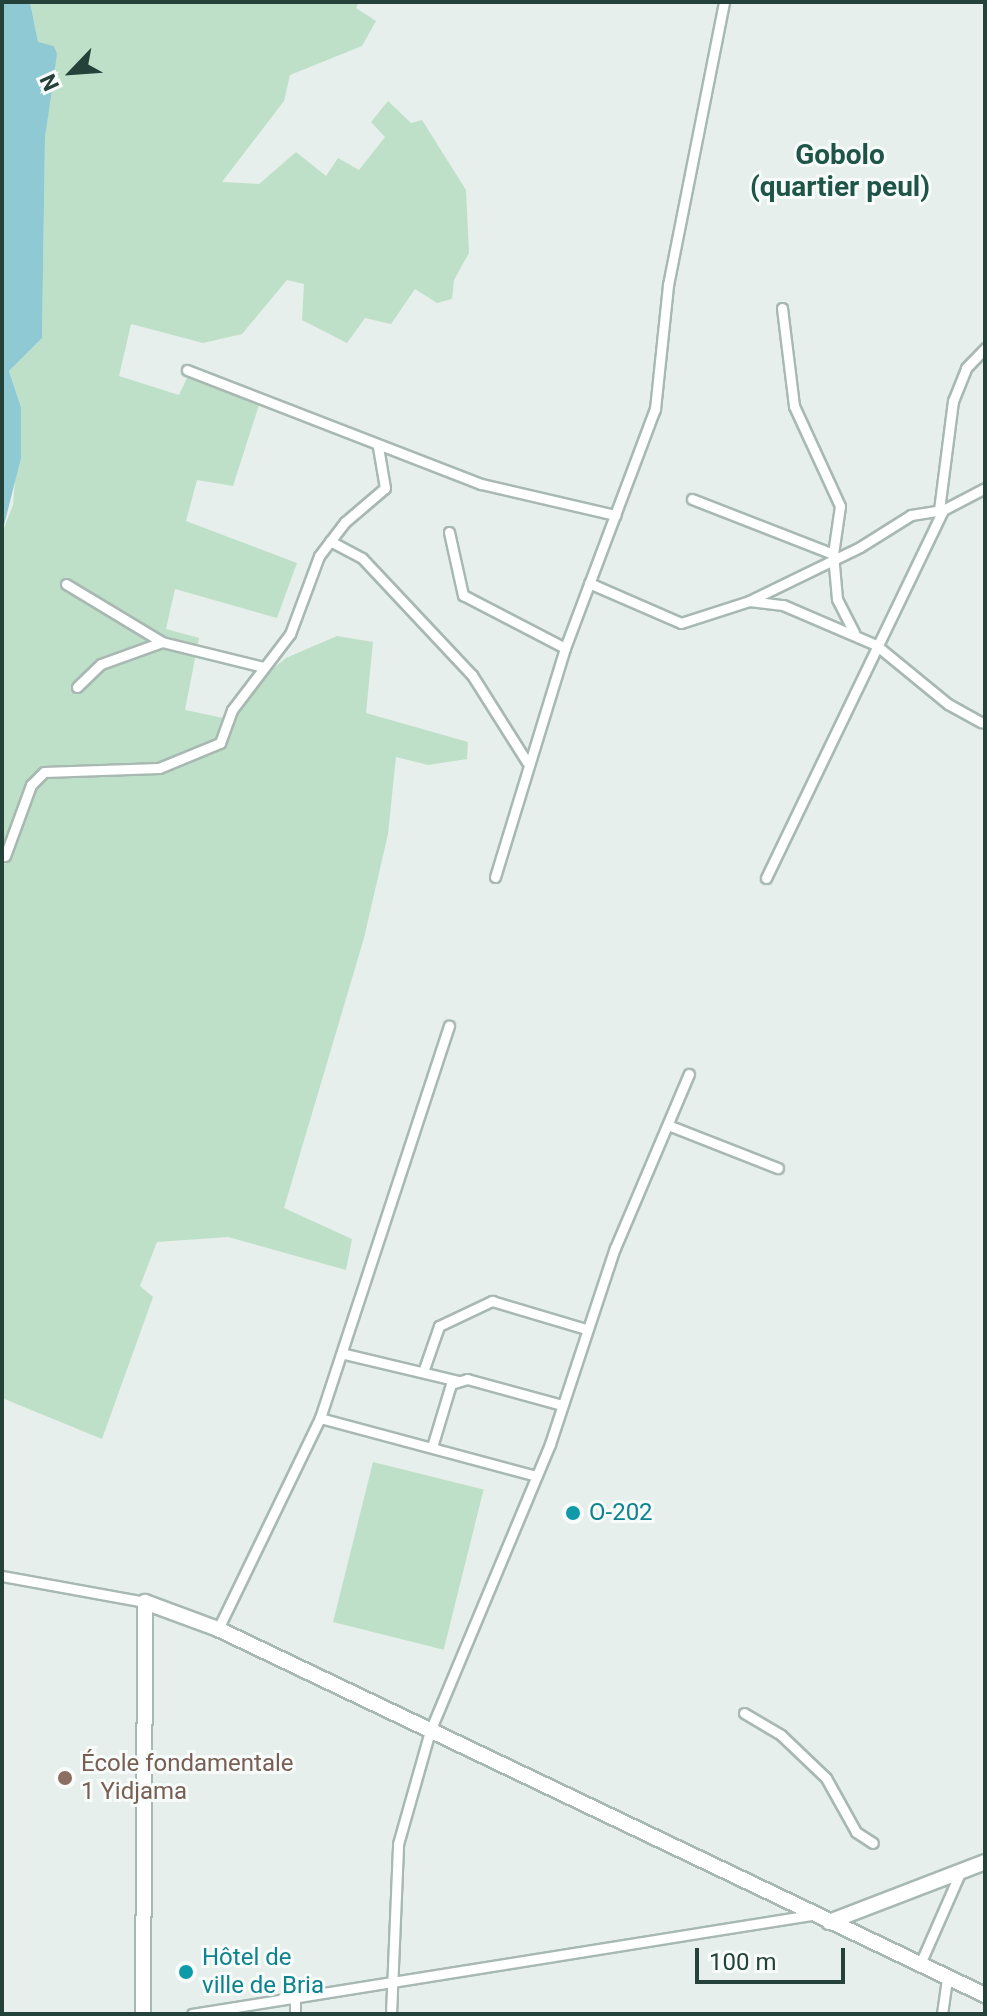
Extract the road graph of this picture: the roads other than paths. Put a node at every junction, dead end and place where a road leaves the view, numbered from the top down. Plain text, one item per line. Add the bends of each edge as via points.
1 (724, 2) edge
2 (782, 308) dead end
3 (985, 348) edge
4 (187, 370) dead end
5 (378, 447) junction
6 (985, 488) edge
7 (692, 499) dead end
8 (941, 510) junction
9 (615, 515) junction
10 (449, 532) dead end
11 (330, 541) junction
12 (833, 557) junction
13 (589, 583) junction
14 (66, 584) dead end
15 (749, 601) junction
16 (854, 633) junction
17 (162, 642) junction
18 (876, 645) junction
19 (565, 648) junction
20 (263, 667) junction
21 (77, 687) dead end
22 (981, 722) dead end
23 (527, 762) junction
24 (5, 856) dead end
25 (495, 877) dead end
26 (766, 878) dead end
27 (449, 1026) dead end
28 (689, 1074) dead end
29 (668, 1125) junction
30 (778, 1168) dead end
31 (586, 1329) junction
32 (345, 1354) junction
33 (423, 1372) junction
34 (459, 1381) junction
35 (562, 1405) junction
36 (320, 1418) junction
37 (432, 1447) junction
38 (536, 1476) junction
39 (2, 1576) edge
40 (145, 1602) junction
41 (218, 1629) junction
42 (744, 1713) dead end
43 (430, 1731) junction
44 (873, 1843) dead end
45 (985, 1862) edge
46 (960, 1873) junction
47 (811, 1915) junction
48 (829, 1922) junction
49 (920, 1964) junction
50 (947, 1977) junction
51 (391, 1986) junction
52 (985, 1995) edge
53 (295, 1999) junction
54 (143, 2014) edge
55 (192, 2014) edge
56 (295, 2014) edge
57 (391, 2014) edge
58 (942, 2014) edge

1 - 9 street via 668,285 655,409
2 - 12 street via 794,406 840,506
3 - 8 street via 966,368 953,401
4 - 5 street
5 - 9 street via 481,484
5 - 11 street via 385,488
6 - 8 street
7 - 12 street
8 - 12 street via 911,515
8 - 18 street
9 - 13 street
10 - 19 street via 463,595
11 - 20 street via 316,563 290,634
11 - 23 street via 362,558 461,663
12 - 15 street
12 - 16 street via 839,609
13 - 15 street via 681,623
13 - 19 street
14 - 17 street
15 - 16 street via 783,605
16 - 18 street
17 - 20 street
17 - 21 street via 101,664
18 - 22 street via 948,704
18 - 26 street
19 - 23 street
20 - 24 street via 232,710 225,736 214,748 159,768 44,772 36,778
23 - 25 street
27 - 32 street
28 - 29 street
29 - 30 street
29 - 31 street
31 - 33 street via 492,1301 439,1326
31 - 35 street
32 - 33 street
32 - 36 street
33 - 34 street
34 - 35 street via 497,1385
34 - 37 street via 451,1384
35 - 38 street
36 - 37 street
36 - 41 street
37 - 38 street
38 - 43 street
39 - 40 street
40 - 41 main road
40 - 54 main road
41 - 43 main road
42 - 44 street via 781,1735 826,1778 856,1832
43 - 47 main road
43 - 51 street via 398,1844
45 - 46 main road
46 - 48 main road
46 - 49 street
47 - 48 main road
47 - 51 street
48 - 49 main road
49 - 50 main road
50 - 52 main road
50 - 58 street
51 - 53 street
51 - 57 street
53 - 55 street
53 - 56 street

